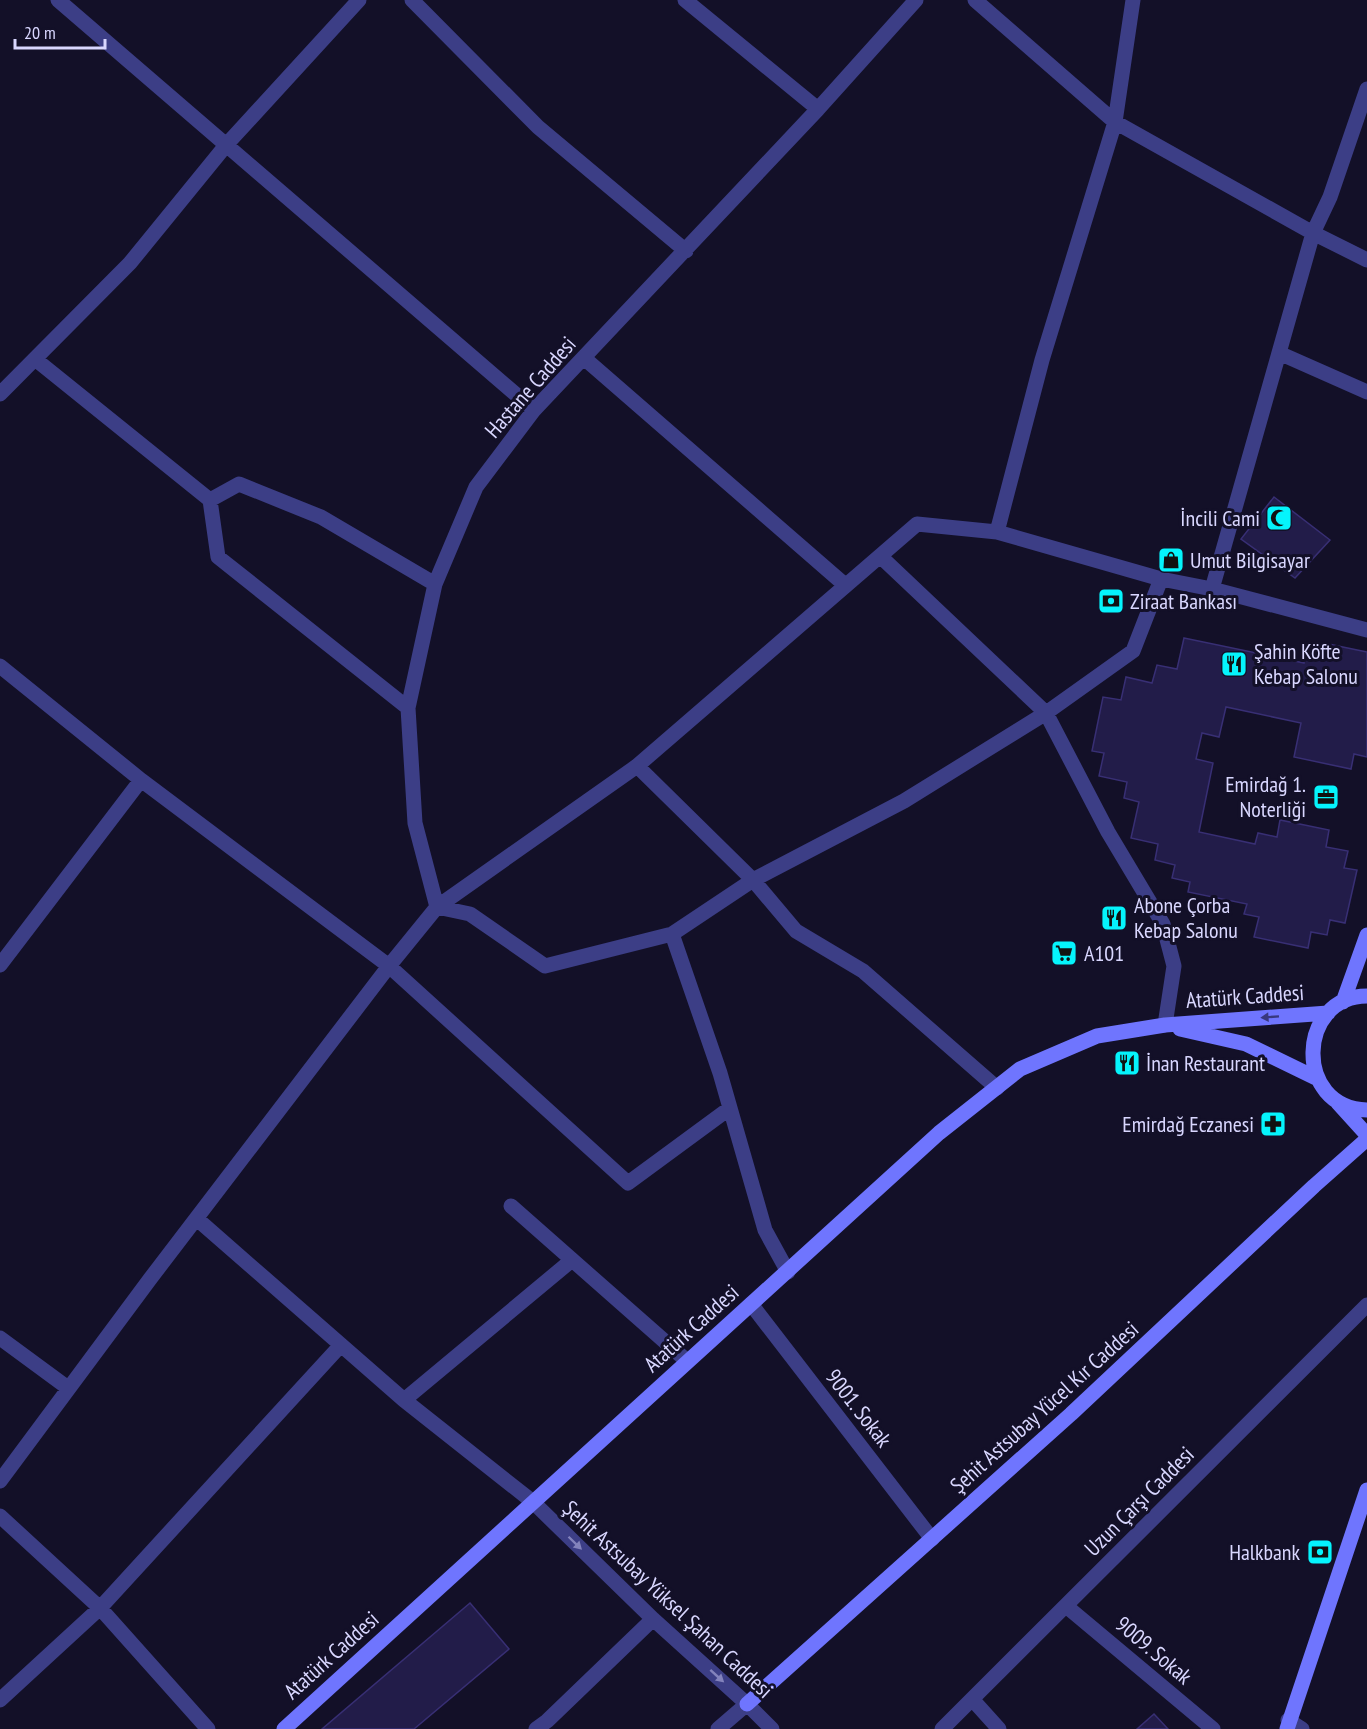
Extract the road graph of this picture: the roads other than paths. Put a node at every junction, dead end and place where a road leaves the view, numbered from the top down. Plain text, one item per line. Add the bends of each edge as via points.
1 (58, 0) edge
2 (359, 0) edge
3 (412, 0) edge
4 (685, 0) edge
5 (916, 0) edge
6 (975, 0) edge
7 (1133, 0) edge
8 (1367, 89) edge
9 (818, 109) junction
10 (1115, 123) junction
11 (227, 144) junction
12 (1313, 233) junction
13 (686, 251) junction
14 (1367, 260) edge
15 (1279, 353) junction
16 (584, 358) junction
17 (35, 359) junction
18 (1367, 392) edge
19 (0, 394) edge
20 (534, 410) junction
21 (210, 500) junction
22 (997, 532) junction
23 (880, 556) junction
24 (1161, 579) junction
25 (435, 584) junction
26 (845, 585) junction
27 (1212, 589) junction
28 (1367, 630) edge
29 (0, 666) edge
30 (408, 708) junction
31 (1046, 713) junction
32 (637, 766) junction
33 (141, 780) junction
34 (753, 880) junction
35 (436, 907) junction
36 (672, 934) junction
37 (1367, 935) edge
38 (0, 965) edge
39 (388, 966) junction
40 (1367, 996) edge
41 (1343, 1002) junction
42 (1329, 1012) junction
43 (1165, 1025) junction
44 (1318, 1079) junction
45 (997, 1088) junction
46 (1330, 1095) junction
47 (730, 1108) junction
48 (1367, 1110) edge
49 (1367, 1137) edge
50 (511, 1206) dead end
51 (196, 1219) junction
52 (572, 1260) junction
53 (788, 1272) junction
54 (751, 1304) junction
55 (1367, 1305) edge
56 (0, 1338) edge
57 (341, 1345) junction
58 (687, 1361) junction
59 (68, 1388) junction
60 (404, 1400) junction
61 (0, 1481) edge
62 (1367, 1490) edge
63 (533, 1502) junction
64 (0, 1515) edge
65 (932, 1539) junction
66 (1066, 1606) junction
67 (100, 1608) junction
68 (653, 1619) junction
69 (972, 1699) junction
70 (0, 1700) edge
71 (747, 1704) junction
72 (1288, 1725) edge
73 (208, 1729) edge
74 (284, 1729) edge
75 (536, 1729) edge
76 (718, 1729) edge
77 (772, 1729) edge
78 (942, 1729) edge
79 (999, 1729) edge
80 (1213, 1729) edge
81 (1302, 1729) edge

1 - 11 street
2 - 11 street
3 - 13 street via 538,127
4 - 9 street
5 - 9 street, Hastane Caddesi
6 - 10 street
7 - 10 street
8 - 12 street via 1330,197
9 - 13 street, Hastane Caddesi
10 - 12 street
10 - 22 street via 1042,360
11 - 17 street via 130,263
11 - 20 street
12 - 14 street
12 - 15 street
13 - 16 street, Hastane Caddesi
15 - 18 street
15 - 27 street
16 - 20 street, Hastane Caddesi
16 - 26 street
17 - 19 street
17 - 21 street
20 - 25 street, Hastane Caddesi via 476,487
21 - 25 street via 239,484 321,517
21 - 30 street via 218,557
22 - 23 street via 917,524
22 - 24 street
23 - 26 street
23 - 31 street
24 - 27 street
24 - 31 street via 1133,651
25 - 30 street, Hastane Caddesi
26 - 32 street
27 - 28 street
29 - 33 street
30 - 35 street, Hastane Caddesi via 415,823
31 - 34 street via 904,801
31 - 43 street via 1108,832 1163,924 1174,966
32 - 34 street
32 - 35 street
33 - 38 street
33 - 39 street
34 - 36 street
34 - 45 street via 796,931 863,971
35 - 36 street via 470,914 545,966
35 - 39 street
36 - 47 street
37 - 41 main road
39 - 47 street via 628,1183
39 - 51 street
40 - 41 main road
41 - 42 main road
42 -> 43 main road, Atatürk Caddesi
42 - 44 main road via 1312,1044
43 - 44 main road, Atatürk Caddesi via 1245,1044
43 - 45 main road, Atatürk Caddesi via 1097,1036 1020,1069
44 - 46 main road
45 - 53 main road, Atatürk Caddesi via 939,1132
46 - 48 main road via 1344,1104
46 - 49 main road
47 - 53 street via 765,1230
49 - 65 main road, Şehit Astsubay Yücel Kır Caddesi
50 - 52 street
51 - 57 street, Şehit Astsubay Yüksel Şahan Caddesi
51 - 59 street
52 - 58 street
52 - 60 street
53 - 54 main road, Atatürk Caddesi
54 - 58 main road, Atatürk Caddesi
54 - 65 street, 9001. Sokak
55 - 66 street, Uzun Çarşı Caddesi
56 - 59 street
57 - 60 street, Şehit Astsubay Yüksel Şahan Caddesi
57 - 67 street
58 - 63 main road, Atatürk Caddesi
59 - 61 street
60 - 63 street, Şehit Astsubay Yüksel Şahan Caddesi
62 - 72 main road
63 -> 68 street, Şehit Astsubay Yüksel Şahan Caddesi
63 - 74 main road, Atatürk Caddesi
64 - 67 street
65 - 71 main road, Şehit Astsubay Yücel Kır Caddesi
66 - 69 street, Uzun Çarşı Caddesi
66 - 80 street, 9009. Sokak
67 - 70 street
67 - 73 street
68 -> 71 street, Şehit Astsubay Yüksel Şahan Caddesi
68 - 75 street
69 - 78 street, Uzun Çarşı Caddesi
69 - 79 street
71 - 76 street
71 - 77 street, Şehit Astsubay Yüksel Şahan Caddesi
72 - 81 street

